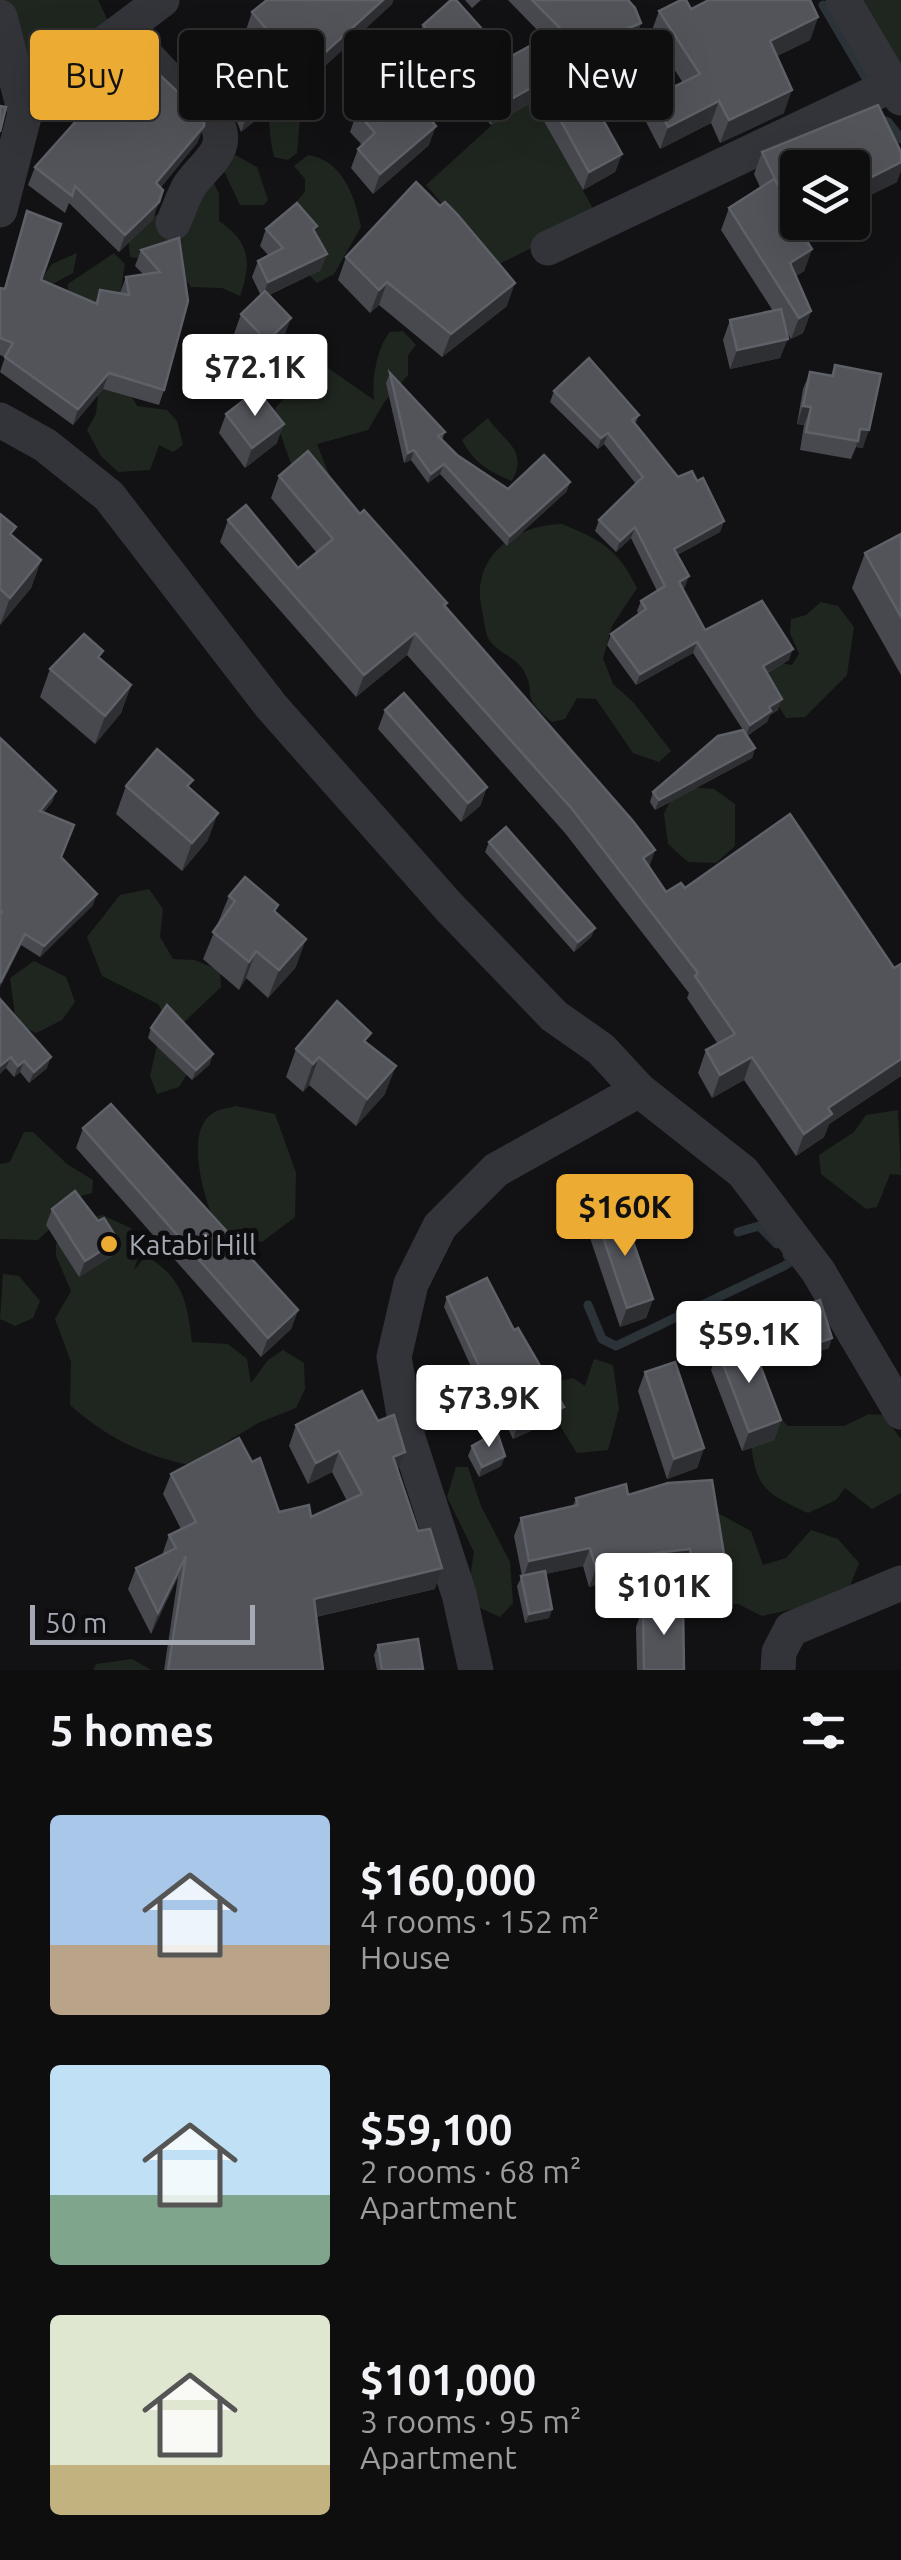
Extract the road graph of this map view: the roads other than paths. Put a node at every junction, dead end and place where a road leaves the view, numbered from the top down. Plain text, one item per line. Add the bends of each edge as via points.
1 (162, 0) edge
2 (843, 0) edge
3 (0, 17) edge
4 (128, 26) junction
5 (896, 92) edge
6 (24, 113) junction
7 (0, 210) edge
8 (173, 222) dead end
9 (548, 248) dead end
10 (0, 420) edge
11 (639, 1090) junction
12 (901, 1412) edge
13 (901, 1582) edge
14 (476, 1670) edge
15 (778, 1670) edge

1 - 4 street
2 - 5 street
3 - 6 street
4 - 6 street
4 - 8 street via 138,47 224,133 222,150 188,188
5 - 9 street
6 - 7 street
10 - 11 street via 45,445 109,496 271,706 437,893 554,1016 601,1049
11 - 12 street via 743,1172 818,1271
11 - 14 street via 496,1170 440,1226 411,1284 394,1358 408,1438 459,1594
13 - 15 street via 790,1629

